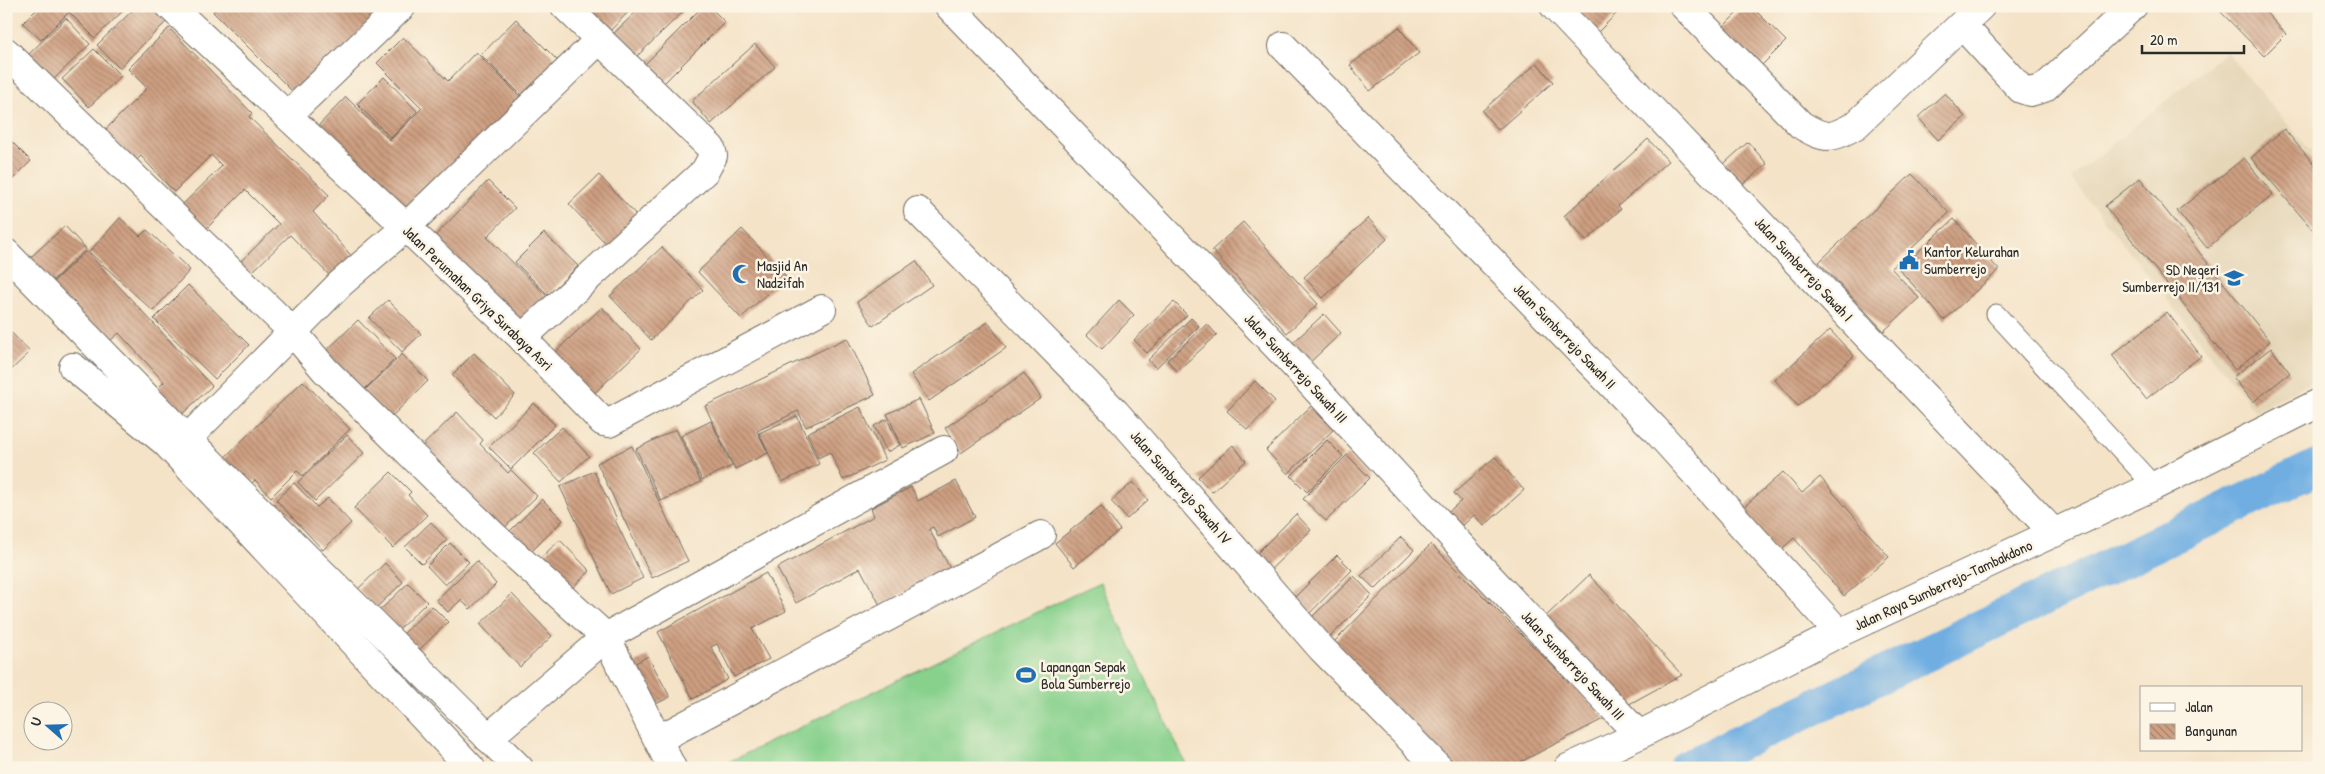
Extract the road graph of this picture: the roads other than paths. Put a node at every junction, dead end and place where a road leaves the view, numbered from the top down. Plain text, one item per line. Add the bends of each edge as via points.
1 (402, 6) edge
2 (565, 6) edge
3 (950, 6) edge
4 (1554, 6) edge
5 (1684, 6) edge
6 (1981, 6) edge
7 (2133, 6) edge
8 (176, 9) edge
9 (1962, 25) junction
10 (599, 40) junction
11 (1283, 46) dead end
12 (6, 52) edge
13 (288, 115) junction
14 (918, 212) dead end
15 (406, 227) junction
16 (6, 253) edge
17 (822, 309) dead end
18 (1996, 314) dead end
19 (293, 332) junction
20 (522, 338) junction
21 (73, 367) dead end
22 (2319, 402) edge
23 (188, 439) junction
24 (944, 450) dead end
25 (2154, 486) junction
26 (2054, 533) junction
27 (1042, 536) dead end
28 (1840, 633) junction
29 (606, 637) junction
30 (1639, 735) junction
31 (488, 738) junction
32 (659, 739) junction
33 (471, 768) edge
34 (520, 768) edge
35 (672, 768) edge
36 (1439, 768) edge
37 (1568, 768) edge

1 - 13 street
2 - 10 street
3 - 30 street, Jalan Sumberrejo Sawah III via 1283,353
4 - 26 street, Jalan Sumberrejo Sawah I
5 - 9 street via 1801,125 1820,137 1840,134 1856,126
6 - 9 street
7 - 9 street via 2044,88 2030,92 2021,89
8 - 13 street, Jalan Perumahan Griya Surabaya Asri
10 - 15 street
10 - 20 street via 711,148 713,156 704,171
11 - 28 street, Jalan Sumberrejo Sawah II via 1654,428
12 - 19 street
13 - 15 street, Jalan Perumahan Griya Surabaya Asri
14 - 36 street, Jalan Sumberrejo Sawah IV via 1116,413 1322,649
15 - 19 street via 340,284
15 - 20 street, Jalan Perumahan Griya Surabaya Asri
16 - 23 street
17 - 20 street, Jalan Perumahan Griya Surabaya Asri via 609,423 599,420
18 - 25 lane
19 - 23 street
19 - 29 street via 325,370 487,529
21 - 33 street via 165,442
22 - 25 street, Jalan Raya Sumberrejo-Tambakdono
23 - 31 street
24 - 29 street
25 - 26 street, Jalan Raya Sumberrejo-Tambakdono
26 - 28 street, Jalan Raya Sumberrejo-Tambakdono
27 - 32 street
28 - 30 street, Jalan Raya Sumberrejo-Tambakdono
29 - 31 street
29 - 32 street
30 - 37 street, Jalan Raya Sumberrejo-Tambakdono
31 - 34 street
32 - 35 street

